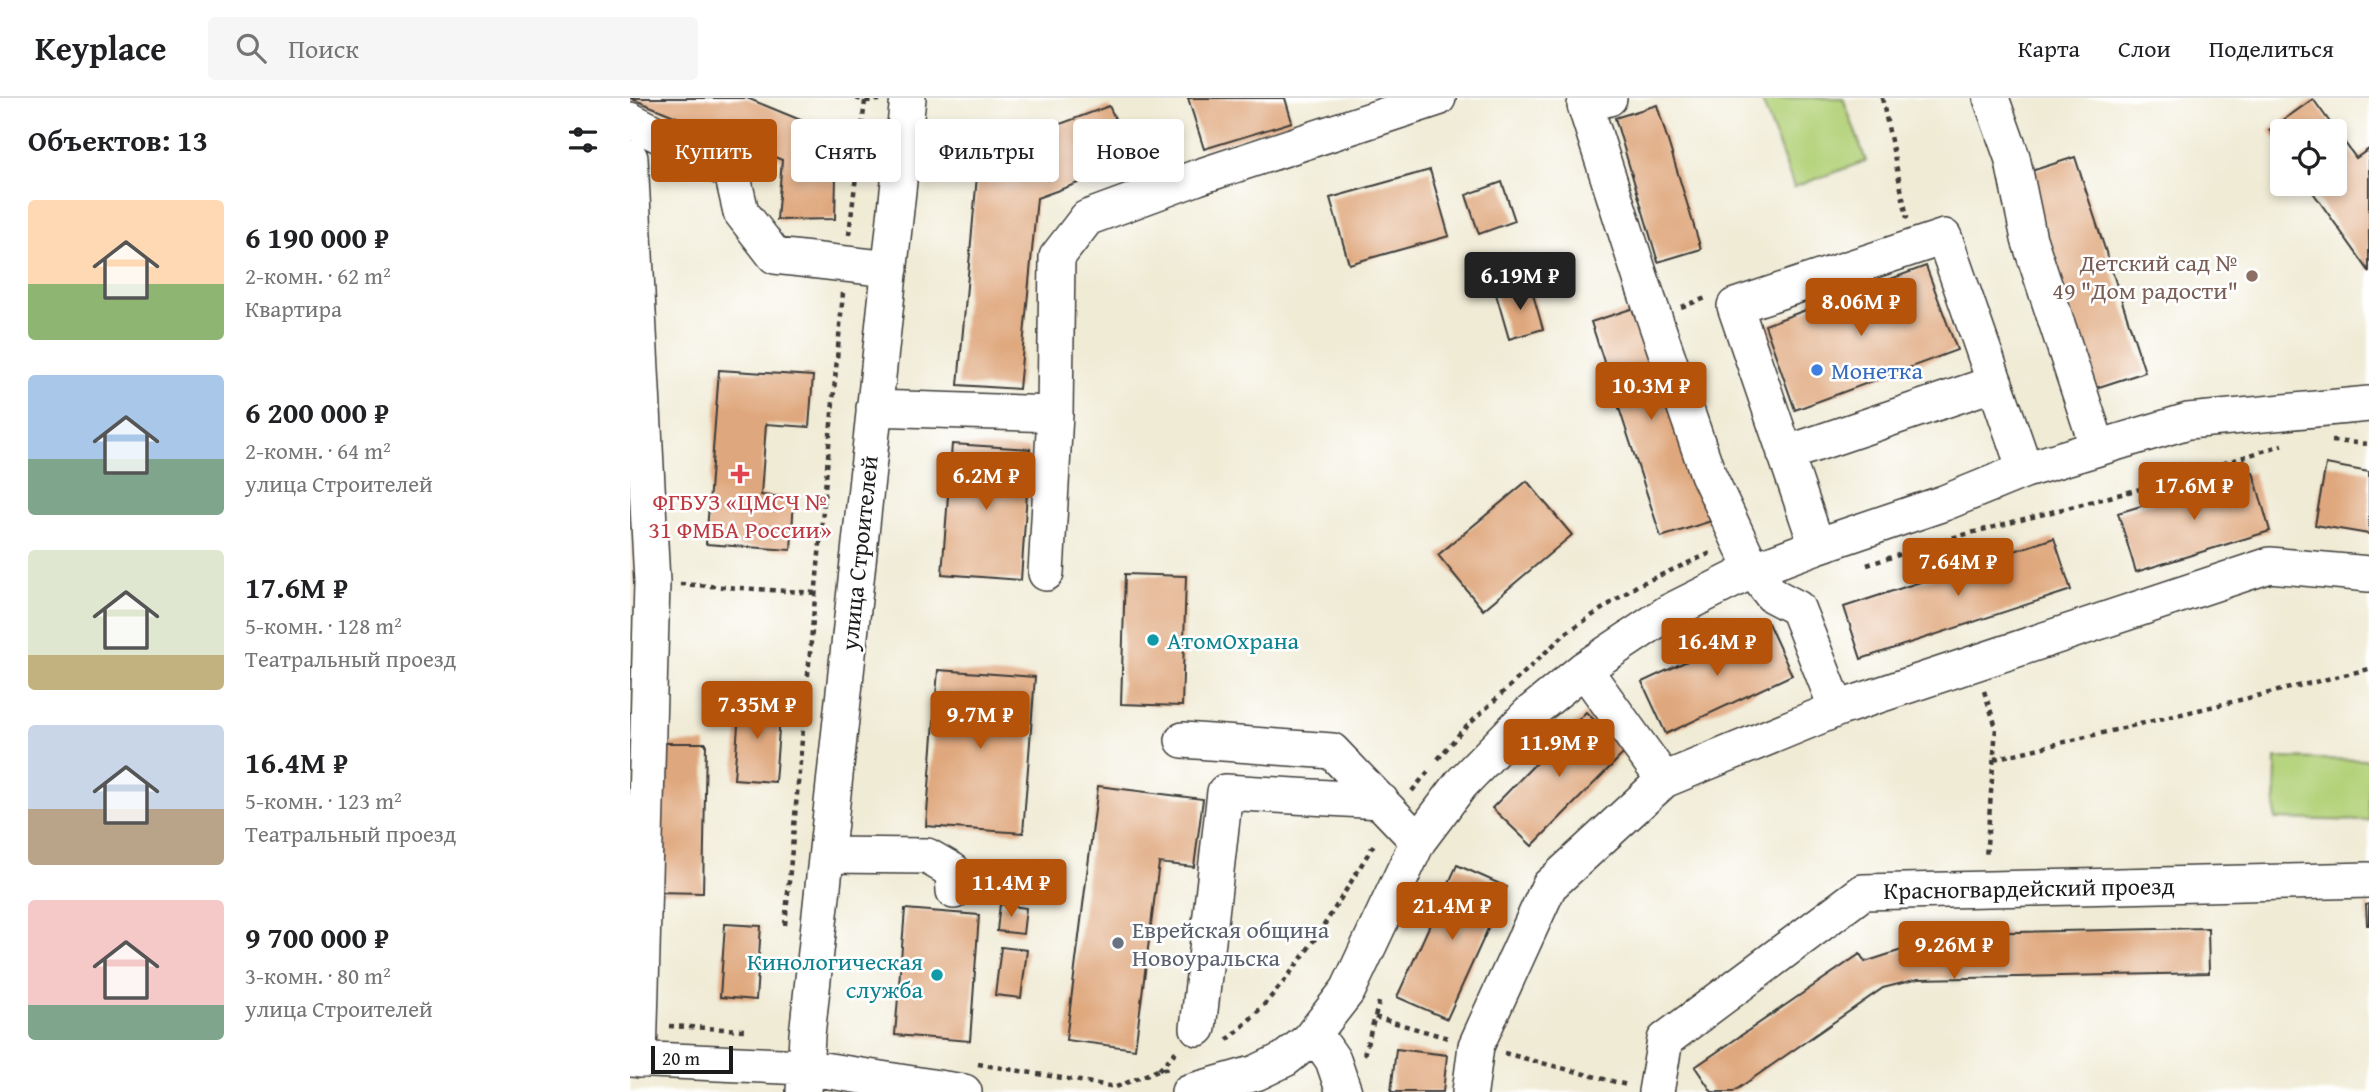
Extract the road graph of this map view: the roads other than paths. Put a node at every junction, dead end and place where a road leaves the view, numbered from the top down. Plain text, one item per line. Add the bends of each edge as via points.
1 (908, 98) edge
2 (1438, 98) edge
3 (1609, 98) edge
4 (1991, 98) edge
5 (630, 120) edge
6 (630, 158) edge
7 (890, 269) junction
8 (1995, 383) junction
9 (2369, 404) edge
10 (874, 408) junction
11 (1055, 414) junction
12 (2098, 448) junction
13 (1786, 454) junction
14 (2025, 470) junction
15 (1817, 546) junction
16 (1753, 570) junction
17 (1046, 573) dead end
18 (2369, 574) edge
19 (1584, 668) junction
20 (1837, 709) junction
21 (1183, 740) dead end
22 (1664, 780) junction
23 (1381, 802) junction
24 (1418, 841) junction
25 (827, 855) junction
26 (2369, 880) edge
27 (954, 891) dead end
28 (1198, 1028) dead end
29 (1309, 1040) junction
30 (635, 1059) edge
31 (1352, 1079) edge
32 (804, 1080) edge
33 (1642, 1089) edge
34 (964, 1092) edge
35 (1189, 1092) edge
36 (1470, 1092) edge

1 - 7 street, улица Строителей
2 - 11 street via 1087,218 1056,257
3 - 16 street via 1586,105 1708,474
4 - 12 street via 2012,157 2029,239
5 - 7 street via 732,173 741,212 775,256
6 - 30 street via 652,582
7 - 10 street, улица Строителей
8 - 13 street
8 - 13 street via 1944,237 1735,306
8 - 14 street
9 - 12 street via 2188,421
10 - 11 street
10 - 25 street, улица Строителей
11 - 17 street
12 - 14 street
13 - 15 street
14 - 15 street
15 - 16 street
16 - 19 street via 1669,612
16 - 20 street via 1772,594 1797,608
18 - 20 street via 2270,565
19 - 22 street
19 - 24 street via 1529,714 1461,784
20 - 22 street
21 - 23 street via 1332,751
22 - 36 street via 1549,886 1476,1046
23 - 24 street
23 - 28 street via 1225,792
24 - 29 street via 1348,990
25 - 27 street via 927,856 953,872
25 - 32 street, улица Строителей
26 - 33 street, Красногвардейский проезд via 1863,892 1665,1040
29 - 31 street via 1324,1047
29 - 35 street via 1256,1073
30 - 32 street
32 - 34 street

